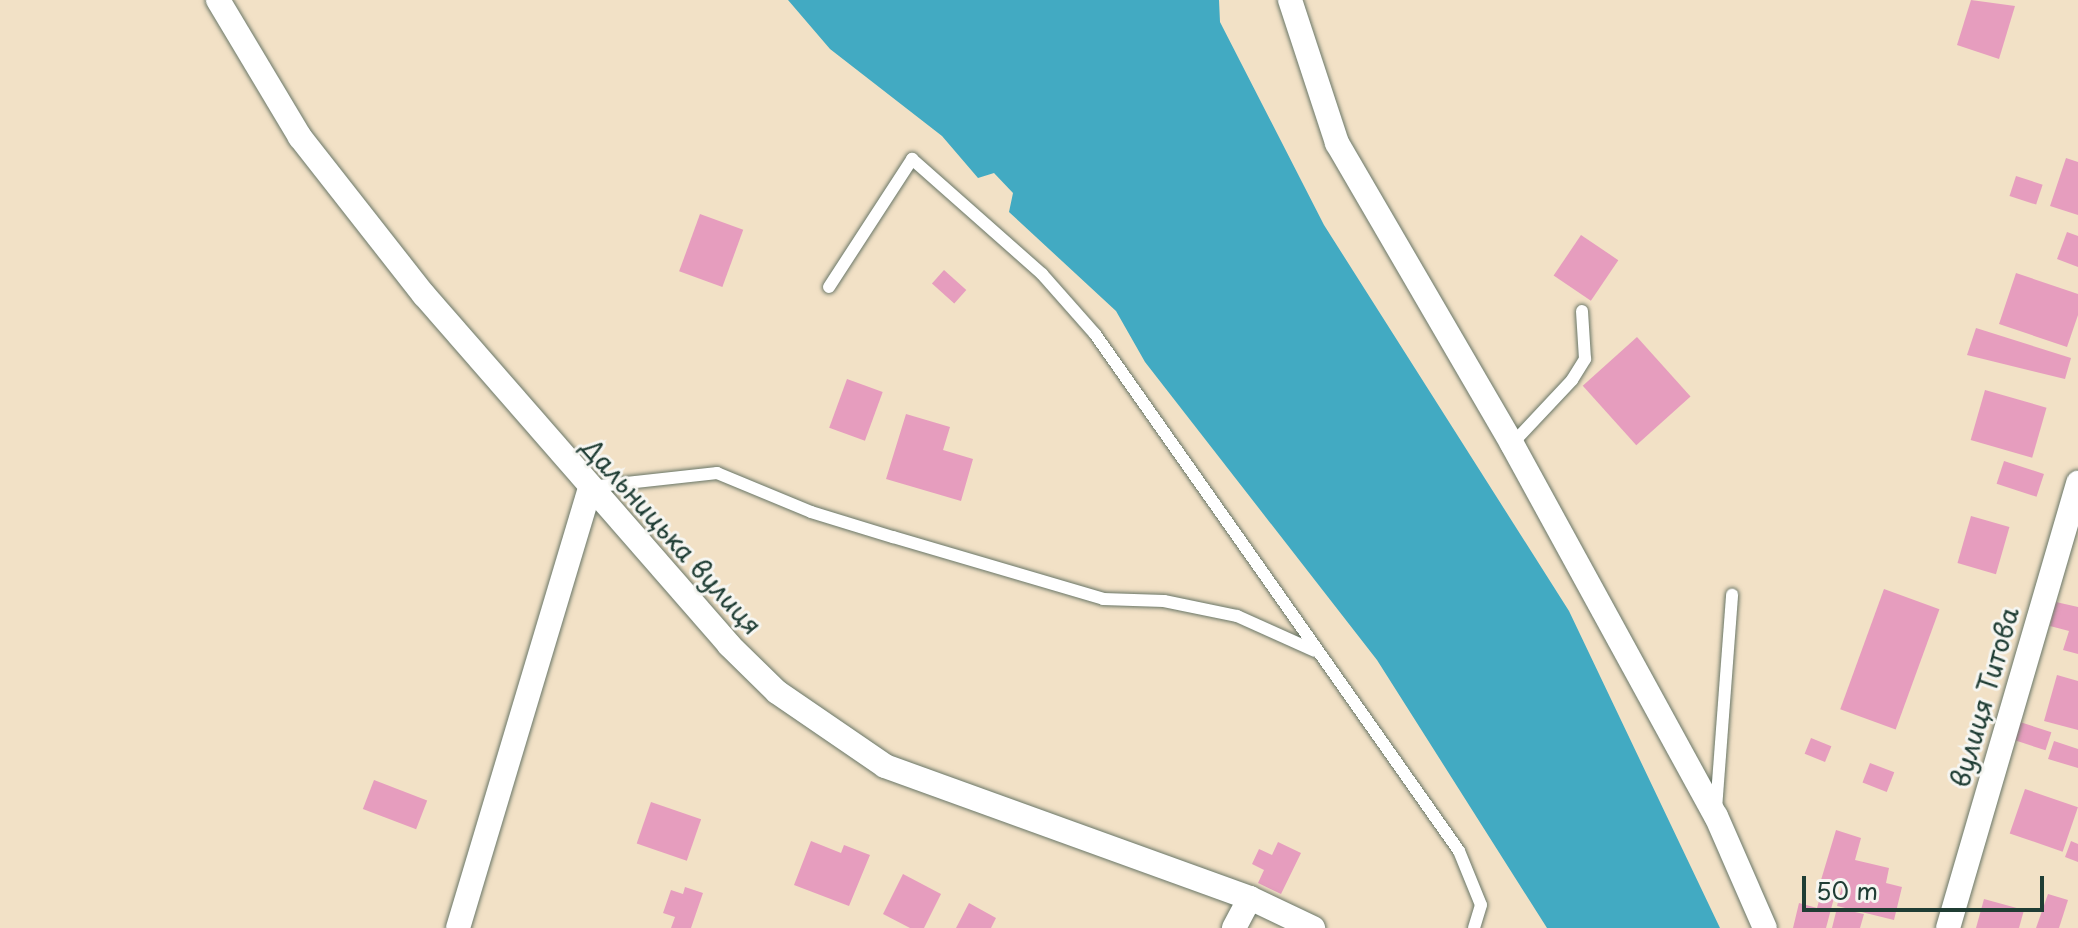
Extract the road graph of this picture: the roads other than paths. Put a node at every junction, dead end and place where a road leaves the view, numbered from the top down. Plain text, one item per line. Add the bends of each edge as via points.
1 (218, 0) edge
2 (243, 0) edge
3 (1296, 3) edge
4 (233, 25) junction
5 (829, 287) dead end
6 (1582, 311) dead end
7 (1512, 444) junction
8 (2078, 483) edge
9 (590, 487) junction
10 (1732, 595) dead end
11 (1318, 652) junction
12 (1716, 816) junction
13 (1250, 898) junction
14 (458, 928) edge
15 (1234, 928) edge
16 (1313, 928) edge
17 (1474, 928) edge
18 (1765, 928) edge
19 (1948, 928) edge

1 - 4 street, Дальницька вулиця
2 - 4 street
3 - 7 street via 1337,143
4 - 9 street, Дальницька вулиця via 300,137 424,295
5 - 11 lane via 912,159 1042,274 1095,334
6 - 7 lane via 1585,359
7 - 12 street
8 - 19 street, вулиця Титова
9 - 11 lane via 717,473 811,512 1103,599 1164,601 1237,616
9 - 13 street, Дальницька вулиця via 729,645 829,732 885,766
9 - 14 street
10 - 12 lane
11 - 17 lane via 1459,851 1481,905
12 - 18 street
13 - 15 street
13 - 16 street, Дальницька вулиця

